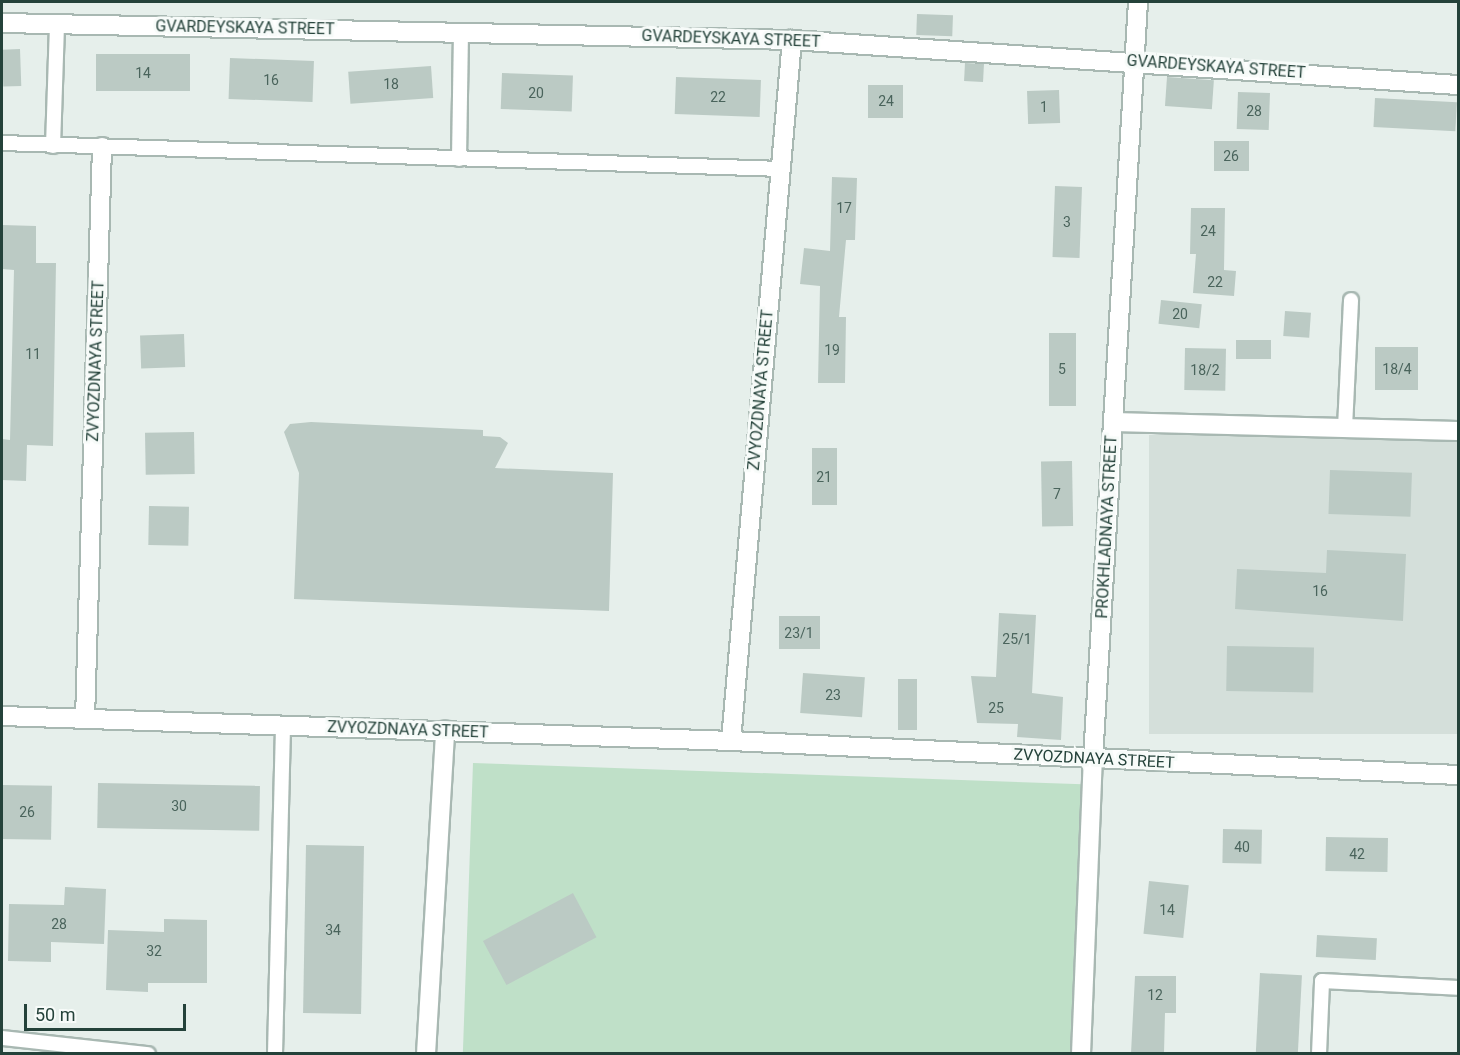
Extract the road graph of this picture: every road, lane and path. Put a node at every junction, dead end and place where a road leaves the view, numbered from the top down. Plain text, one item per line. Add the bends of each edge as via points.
1 (1138, 2) edge
2 (2, 23) edge
3 (57, 24) junction
4 (461, 33) junction
5 (792, 40) junction
6 (1135, 60) junction
7 (1458, 85) edge
8 (2, 143) edge
9 (53, 146) junction
10 (102, 147) junction
11 (459, 159) junction
12 (781, 169) junction
13 (1351, 300) dead end
14 (1113, 422) junction
15 (1345, 428) junction
16 (1458, 431) edge
17 (2, 716) edge
18 (85, 719) junction
19 (283, 725) junction
20 (445, 731) junction
21 (731, 741) junction
22 (1093, 759) junction
23 (1458, 775) edge
24 (1458, 988) edge
25 (2, 1038) edge
26 (148, 1053) edge
27 (275, 1053) edge
28 (426, 1053) edge
29 (1082, 1053) edge
30 (1319, 1053) edge

1 - 6 street, PROKHLADNAYA STREET
2 - 3 street, GVARDEYSKAYA STREET
3 - 4 street, GVARDEYSKAYA STREET
3 - 9 lane
4 - 5 street, GVARDEYSKAYA STREET
4 - 11 lane
5 - 6 street, GVARDEYSKAYA STREET
5 - 12 street, ZVYOZDNAYA STREET
6 - 7 street, GVARDEYSKAYA STREET
6 - 14 street, PROKHLADNAYA STREET
8 - 9 lane
9 - 10 lane
10 - 11 lane
10 - 18 street, ZVYOZDNAYA STREET
11 - 12 lane
12 - 21 street, ZVYOZDNAYA STREET
13 - 15 lane
14 - 15 street
14 - 22 street, PROKHLADNAYA STREET
15 - 16 street
17 - 18 street, ZVYOZDNAYA STREET
18 - 19 street, ZVYOZDNAYA STREET
19 - 20 street, ZVYOZDNAYA STREET
19 - 27 lane
20 - 21 street, ZVYOZDNAYA STREET
20 - 28 street
21 - 22 street, ZVYOZDNAYA STREET
22 - 23 street, ZVYOZDNAYA STREET
22 - 29 street, PROKHLADNAYA STREET
24 - 30 lane via 1322,981
25 - 26 lane

